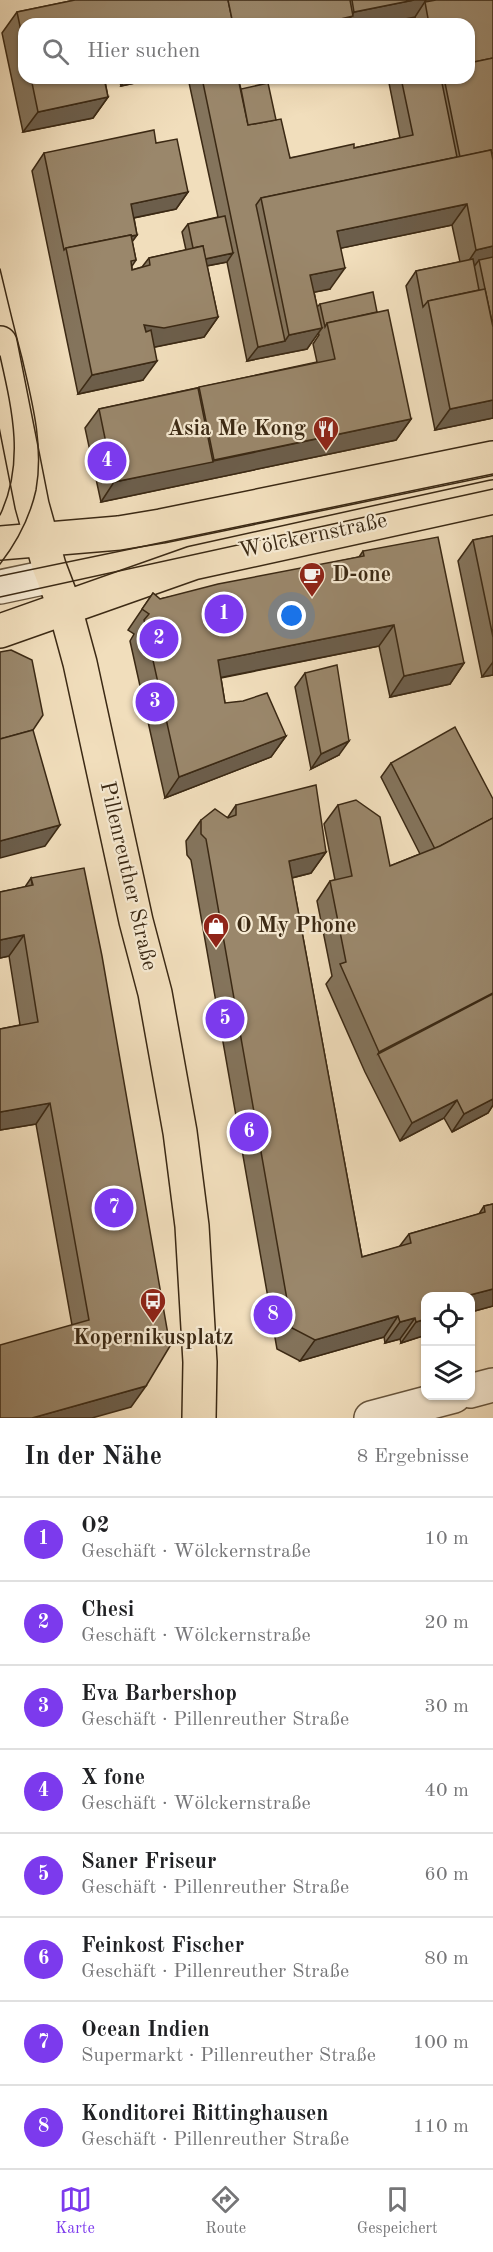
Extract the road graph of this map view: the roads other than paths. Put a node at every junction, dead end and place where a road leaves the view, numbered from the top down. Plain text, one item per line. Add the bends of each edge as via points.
1 (0, 343) edge
2 (493, 458) edge
3 (493, 497) edge
4 (41, 539) junction
5 (0, 543) edge
6 (52, 576) junction
7 (0, 587) edge
8 (65, 608) junction
9 (0, 631) edge
10 (493, 1385) edge
11 (475, 1390) edge
12 (436, 1400) edge
13 (199, 1418) edge
14 (371, 1418) edge

1 - 4 main road, Pillenreuther Straße
2 - 4 main road, Wölckernstraße via 161,526
3 - 8 main road, Wölckernstraße via 217,557
4 - 5 main road, Wölckernstraße
4 - 6 main road, Pillenreuther Straße
6 - 7 street
6 - 8 main road, Pillenreuther Straße
8 - 9 main road, Wölckernstraße
8 - 13 main road, Pillenreuther Straße via 155,993 180,1132 198,1310
10 - 11 street
12 - 14 street

